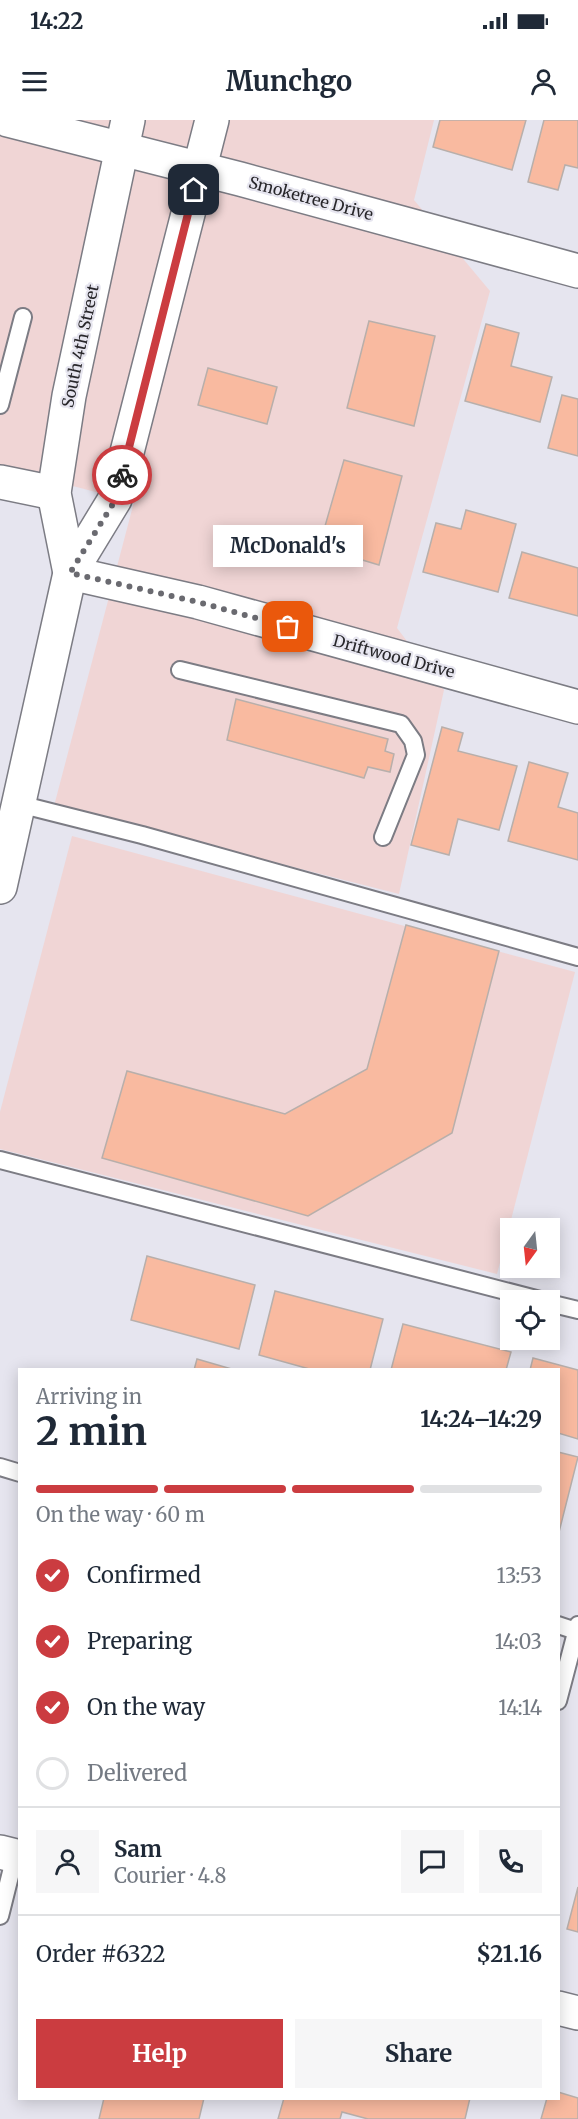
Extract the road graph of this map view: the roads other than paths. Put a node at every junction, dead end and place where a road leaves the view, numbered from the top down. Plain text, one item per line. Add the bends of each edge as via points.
1 (8, 120) edge
2 (212, 120) edge
3 (125, 134) edge
4 (199, 169) junction
5 (578, 271) edge
6 (23, 317) dead end
7 (0, 405) edge
8 (0, 482) edge
9 (54, 494) junction
10 (70, 573) junction
11 (180, 670) dead end
12 (578, 707) edge
13 (19, 804) junction
14 (384, 837) dead end
15 (0, 887) edge
16 (578, 957) edge
17 (0, 1160) edge
18 (501, 1290) edge
19 (560, 1306) edge
20 (578, 1310) edge
21 (0, 1467) edge
22 (18, 1472) edge
23 (560, 1625) edge
24 (577, 1628) edge
25 (560, 1693) edge
26 (12, 1855) edge
27 (0, 1916) edge
28 (560, 2008) edge
29 (578, 2013) edge

1 - 3 main road, Smoketree Drive
2 - 4 main road, South 4th Street
3 - 4 main road, Smoketree Drive
3 - 9 main road, South 4th Street via 69,396
4 - 5 main road, Smoketree Drive
4 - 10 main road, South 4th Street via 116,499
6 - 7 lane
8 - 9 main road
9 - 10 main road, South 4th Street
10 - 12 main road, Driftwood Drive via 198,602
10 - 13 main road, South 4th Street
11 - 14 lane via 400,724 413,741 416,755
13 - 15 main road, South 4th Street
13 - 16 lane
17 - 18 lane
19 - 20 lane
21 - 22 lane
23 - 24 lane
24 - 25 lane
26 - 27 lane
28 - 29 main road

